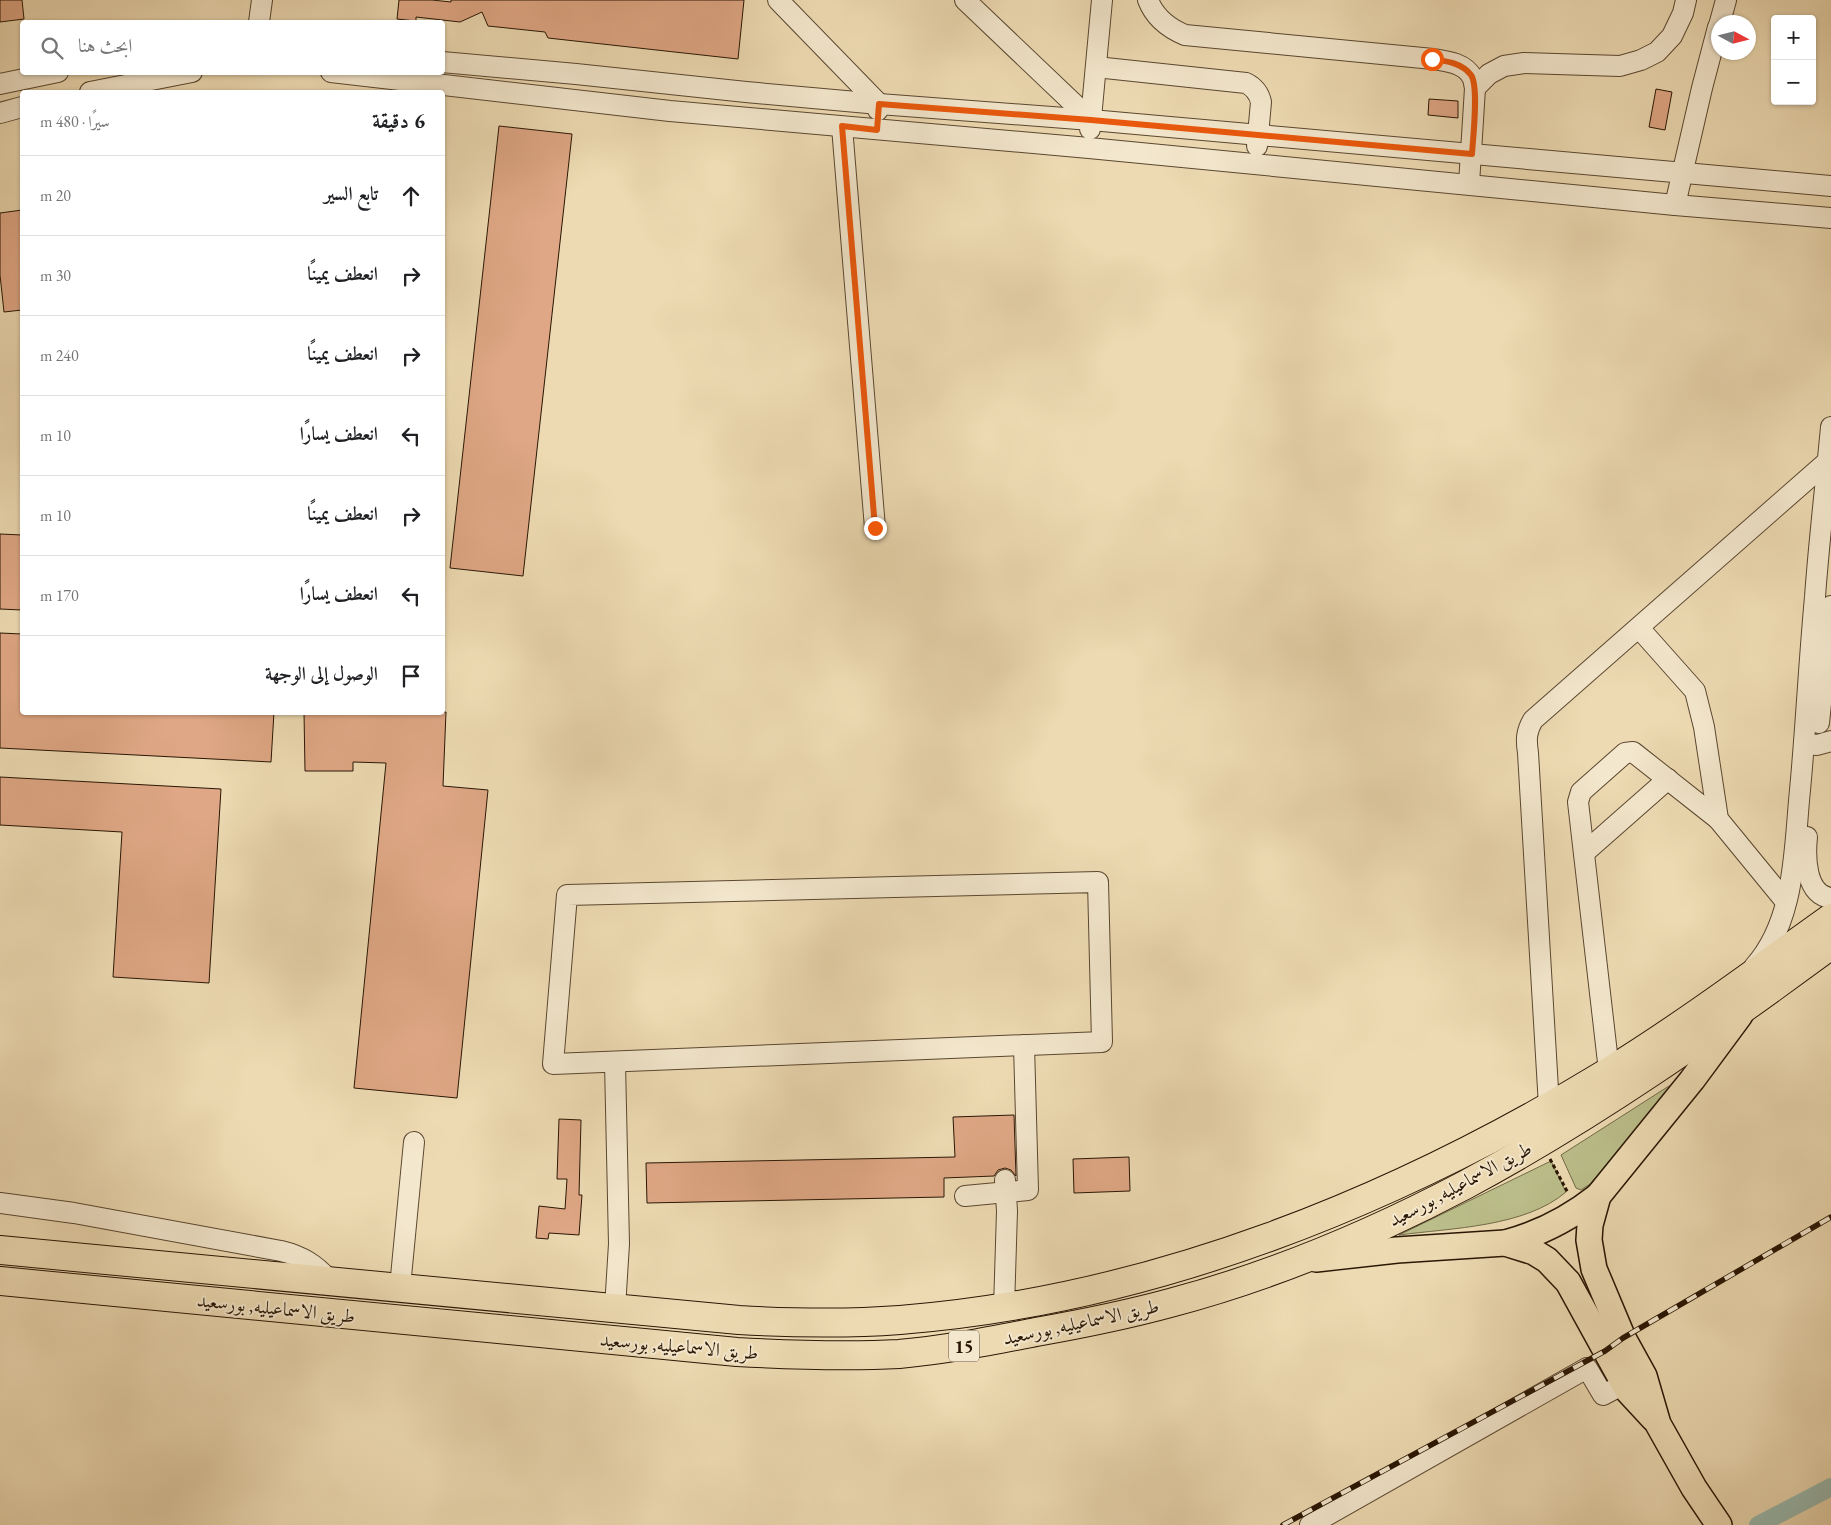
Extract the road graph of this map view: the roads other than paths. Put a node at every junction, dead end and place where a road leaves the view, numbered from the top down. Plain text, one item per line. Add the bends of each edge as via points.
1 (262, 0) edge
2 (778, 0) edge
3 (965, 0) edge
4 (1102, 0) edge
5 (1148, 0) edge
6 (1686, 0) edge
7 (1726, 0) edge
8 (1722, 15) edge
9 (259, 20) edge
10 (1711, 53) edge
11 (445, 62) edge
12 (1096, 67) junction
13 (44, 75) edge
14 (177, 75) edge
15 (357, 75) edge
16 (0, 84) edge
17 (1475, 88) junction
18 (100, 90) edge
19 (879, 104) junction
20 (20, 108) edge
21 (0, 113) edge
22 (1091, 120) junction
23 (842, 126) junction
24 (877, 130) junction
25 (1258, 135) junction
26 (1089, 148) junction
27 (1472, 154) junction
28 (1255, 164) junction
29 (1682, 174) junction
30 (1469, 184) junction
31 (1831, 186) edge
32 (1675, 205) junction
33 (1831, 218) edge
34 (1831, 427) edge
35 (1828, 461) junction
36 (875, 528) dead end
37 (1830, 617) edge
38 (1639, 628) junction
39 (1817, 743) edge
40 (1668, 779) junction
41 (1718, 819) junction
42 (1584, 852) junction
43 (1831, 898) edge
44 (1786, 902) junction
45 (1831, 918) edge
46 (1831, 944) edge
47 (1742, 996) junction
48 (1024, 1046) junction
49 (615, 1062) junction
50 (1610, 1071) junction
51 (1549, 1106) junction
52 (414, 1142) dead end
53 (1006, 1186) junction
54 (965, 1196) dead end
55 (1598, 1196) junction
56 (0, 1203) edge
57 (1505, 1243) junction
58 (0, 1250) edge
59 (1301, 1260) junction
60 (0, 1281) edge
61 (330, 1281) junction
62 (400, 1288) junction
63 (587, 1305) junction
64 (615, 1308) junction
65 (1004, 1308) junction
66 (653, 1311) junction
67 (583, 1338) junction
68 (649, 1344) junction
69 (1624, 1384) junction
70 (1658, 1424) junction
71 (1310, 1525) edge
72 (1719, 1525) edge

1 - 9 street
2 - 19 street
3 - 22 street
4 - 12 street
5 - 17 street via 1161,21 1172,30 1185,34 1452,62 1472,76
6 - 17 street via 1672,36 1657,52 1641,60 1620,66 1524,63 1504,66 1489,74
7 - 8 street
10 - 29 street
11 - 19 street
12 - 22 street
12 - 25 street via 1246,83 1259,96
13 - 16 street
14 - 18 street
15 - 23 street via 670,111
17 - 27 street
19 - 22 street
19 - 24 street
20 - 21 street
22 - 25 street
22 - 26 street
23 - 24 street
23 - 36 street
24 - 26 street
25 - 27 street
25 - 28 street
26 - 28 street
27 - 29 street
27 - 30 street
28 - 30 street
29 - 31 street
29 - 32 street
30 - 32 street
32 - 33 street
34 - 35 street
35 - 38 street
35 - 39 street via 1815,596
37 - 39 street
38 - 41 street via 1695,691
38 - 51 street via 1533,720 1526,738
39 - 43 street via 1807,859 1812,885 1826,898
39 - 44 street
40 - 41 street
40 - 42 street
40 - 42 street via 1633,752 1625,753 1582,792 1578,802
41 - 44 street
42 - 50 street
44 - 47 street via 1771,944
45 - 47 highway, طريق الاسماعيليه, بورسعيد / 15
46 - 47 highway, طريق الاسماعيليه, بورسعيد / 15
47 - 50 highway, طريق الاسماعيليه, بورسعيد / 15 via 1668,1034
47 - 55 main road via 1692,1080
47 - 59 highway, طريق الاسماعيليه, بورسعيد / 15 via 1664,1064 1542,1141 1448,1193
48 - 49 street
48 - 49 street via 1102,1042 1098,882 567,895 553,1064
48 - 53 street via 1028,1190
49 - 64 street via 619,1244
50 - 51 highway, طريق الاسماعيليه, بورسعيد / 15
51 - 65 highway, طريق الاسماعيليه, بورسعيد / 15 via 1426,1170 1299,1226 1166,1271
52 - 62 street
53 - 54 street
53 - 65 street
55 - 57 main road via 1550,1228
55 - 70 main road via 1589,1240 1594,1269 1623,1338 1644,1376
56 - 61 street via 74,1213 281,1251 308,1261
57 - 59 main road
57 - 69 main road via 1534,1252 1558,1270 1568,1282
58 - 61 highway, طريق الاسماعيليه, بورسعيد / 15
59 - 68 highway, طريق الاسماعيليه, بورسعيد / 15 via 1170,1303 956,1348 846,1356
60 - 67 highway, طريق الاسماعيليه, بورسعيد / 15
61 - 62 highway, طريق الاسماعيليه, بورسعيد / 15
62 - 63 highway, طريق الاسماعيليه, بورسعيد / 15
63 - 64 highway, طريق الاسماعيليه, بورسعيد / 15
63 - 67 highway via 588,1325
64 - 66 highway, طريق الاسماعيليه, بورسعيد / 15
65 - 66 highway, طريق الاسماعيليه, بورسعيد / 15 via 845,1323 739,1320
66 - 68 highway via 646,1331
67 - 68 highway, طريق الاسماعيليه, بورسعيد / 15
69 - 70 main road
69 - 71 street via 1603,1394 1587,1368
70 - 72 main road

